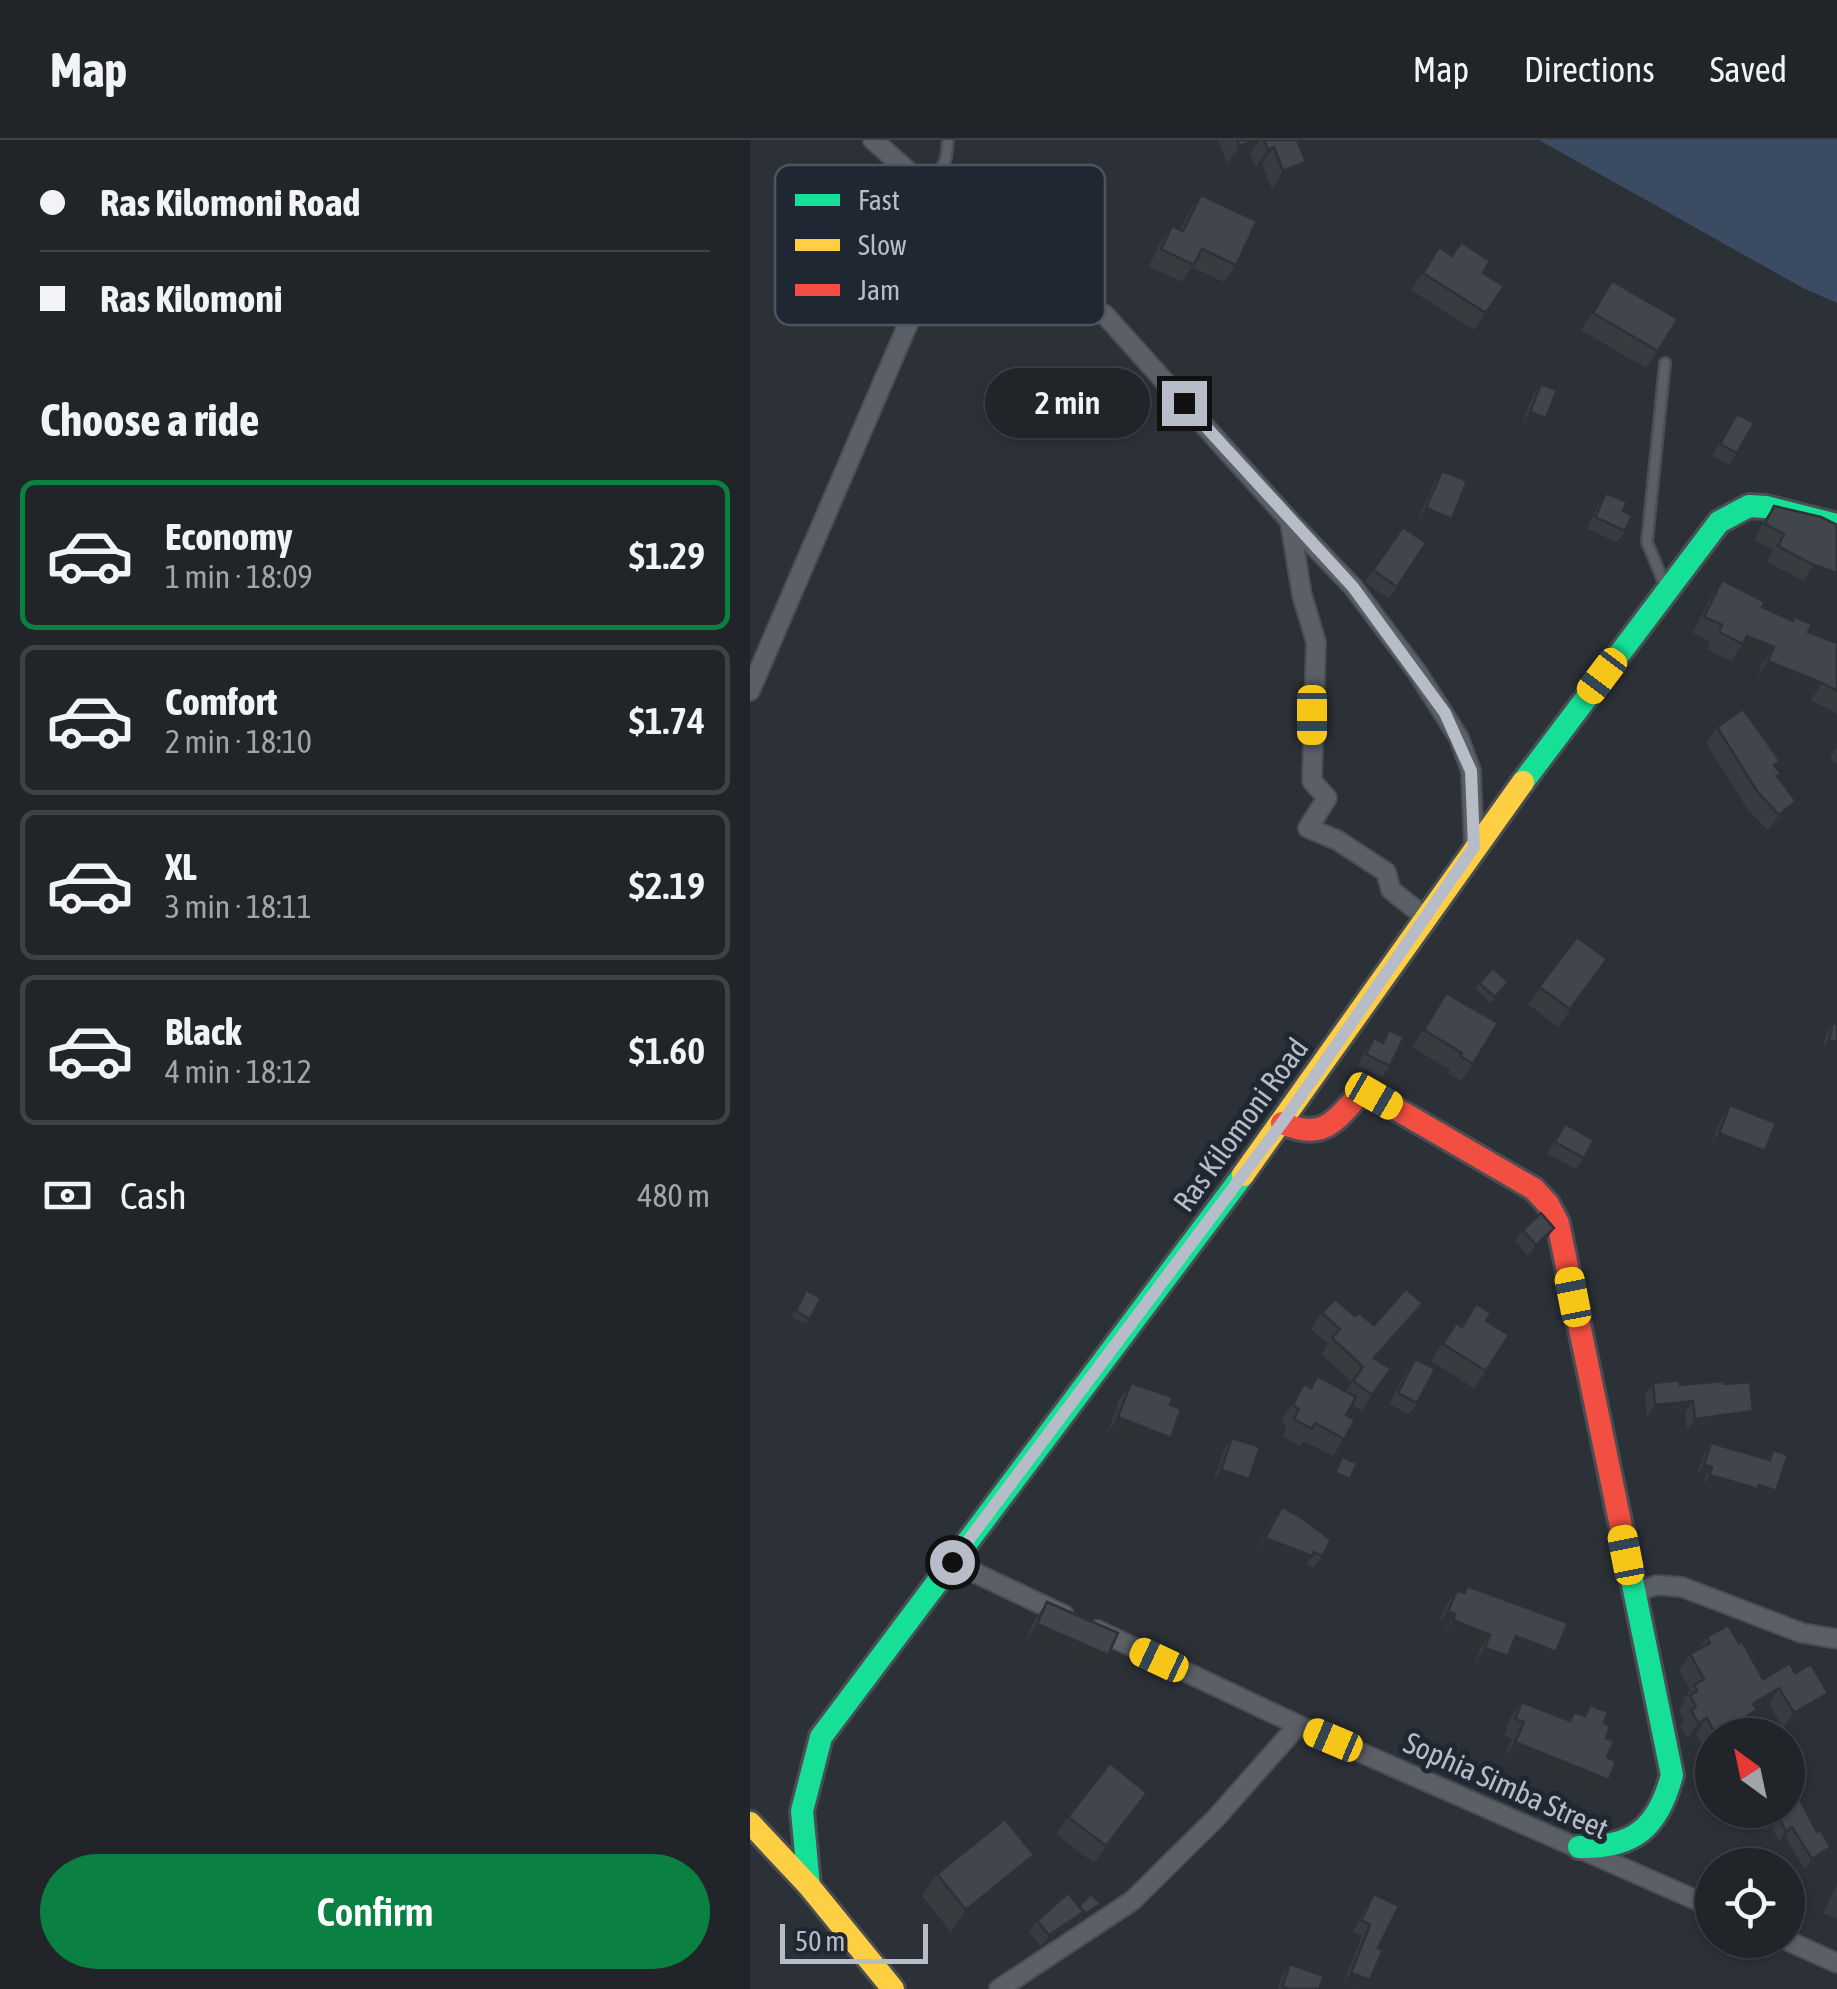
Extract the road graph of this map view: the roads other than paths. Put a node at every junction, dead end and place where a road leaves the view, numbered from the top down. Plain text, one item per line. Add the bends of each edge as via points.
1 (873, 140) edge
2 (948, 140) edge
3 (901, 165) edge
4 (943, 165) edge
5 (1105, 314) edge
6 (907, 325) edge
7 (1665, 363) edge
8 (1290, 522) junction
9 (1837, 526) edge
10 (1667, 590) junction
11 (750, 691) edge
12 (1474, 847) junction
13 (1425, 917) junction
14 (1282, 1123) junction
15 (952, 1562) junction
16 (1634, 1592) junction
17 (1837, 1639) edge
18 (1298, 1725) junction
19 (750, 1823) edge
20 (1579, 1847) junction
21 (809, 1886) junction
22 (1695, 1899) edge
23 (1805, 1949) edge
24 (1837, 1963) edge
25 (893, 1989) edge
26 (999, 1989) edge

1 - 3 street
2 - 4 lane
5 - 8 street
6 - 11 street
7 - 10 lane via 1647,542
8 - 12 street via 1353,587 1445,713 1471,771
8 - 13 street via 1316,642 1312,780 1327,798 1308,828 1386,872 1390,890
9 - 10 street, Ras Kilomoni Road via 1766,507 1733,512
10 - 12 street, Ras Kilomoni Road
12 - 13 street, Ras Kilomoni Road
13 - 14 street, Ras Kilomoni Road
14 - 15 street, Ras Kilomoni Road
14 - 16 street via 1317,1132 1358,1096 1374,1096 1534,1189 1548,1204 1558,1223
15 - 18 street, Sophia Simba Street
15 - 21 street, Ras Kilomoni Road via 820,1736 802,1811
16 - 17 street via 1682,1587 1802,1634
16 - 20 street via 1672,1775 1668,1796 1658,1816 1632,1838 1602,1849
18 - 20 street, Sophia Simba Street
18 - 26 street via 1132,1901
19 - 21 street
20 - 22 street, Sophia Simba Street
21 - 25 street
23 - 24 street

